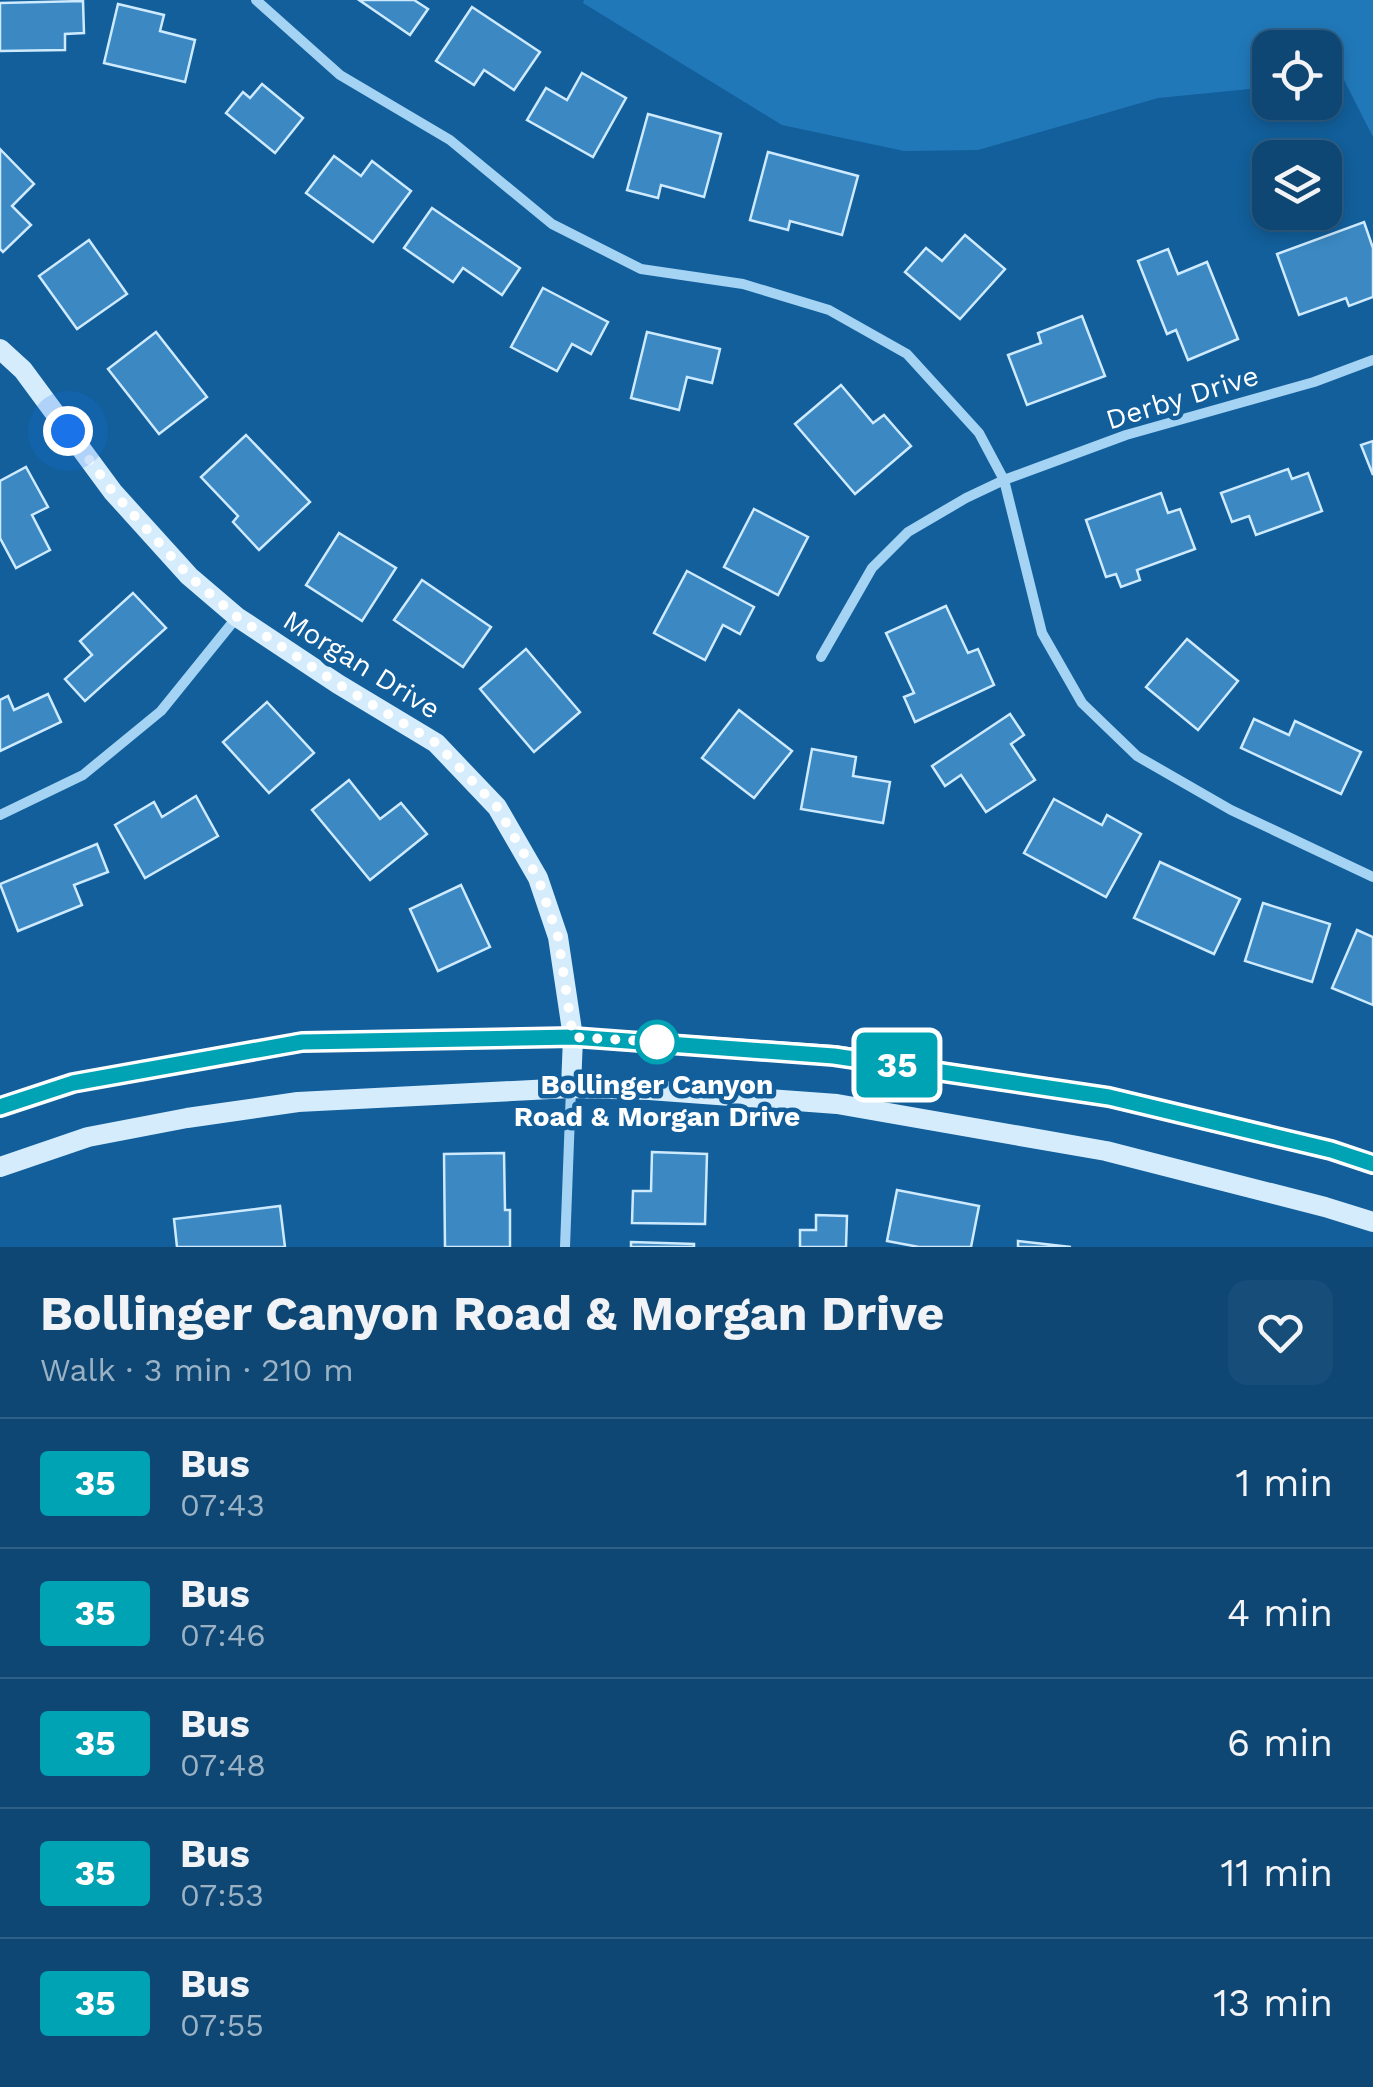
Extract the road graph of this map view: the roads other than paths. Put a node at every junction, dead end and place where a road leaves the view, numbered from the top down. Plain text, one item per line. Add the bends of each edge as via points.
1 (256, 0) edge
2 (0, 349) edge
3 (1373, 360) edge
4 (1004, 480) junction
5 (237, 617) junction
6 (820, 656) dead end
7 (0, 815) edge
8 (1373, 877) edge
9 (573, 1037) junction
10 (571, 1088) junction
11 (0, 1107) edge
12 (1373, 1164) edge
13 (0, 1166) edge
14 (1373, 1222) edge
15 (565, 1247) edge

1 - 4 street via 340,75 450,140 552,224 641,269 743,284 829,310 907,354 979,433
2 - 5 main road, Morgan Drive via 23,370 113,492 189,576
3 - 4 street, Derby Drive via 1126,435
4 - 6 street, Derby Drive via 908,532 872,568
4 - 8 street via 1042,632 1082,703 1137,756 1231,810
5 - 7 street via 161,711 84,775
5 - 9 main road, Morgan Drive via 436,743 497,807 538,878 558,937
9 - 10 main road, Morgan Drive
9 - 11 main road via 302,1042 73,1083
9 - 12 main road via 834,1056 1109,1097
10 - 13 main road via 298,1102 88,1138
10 - 14 main road via 837,1104 1106,1151
10 - 15 street

